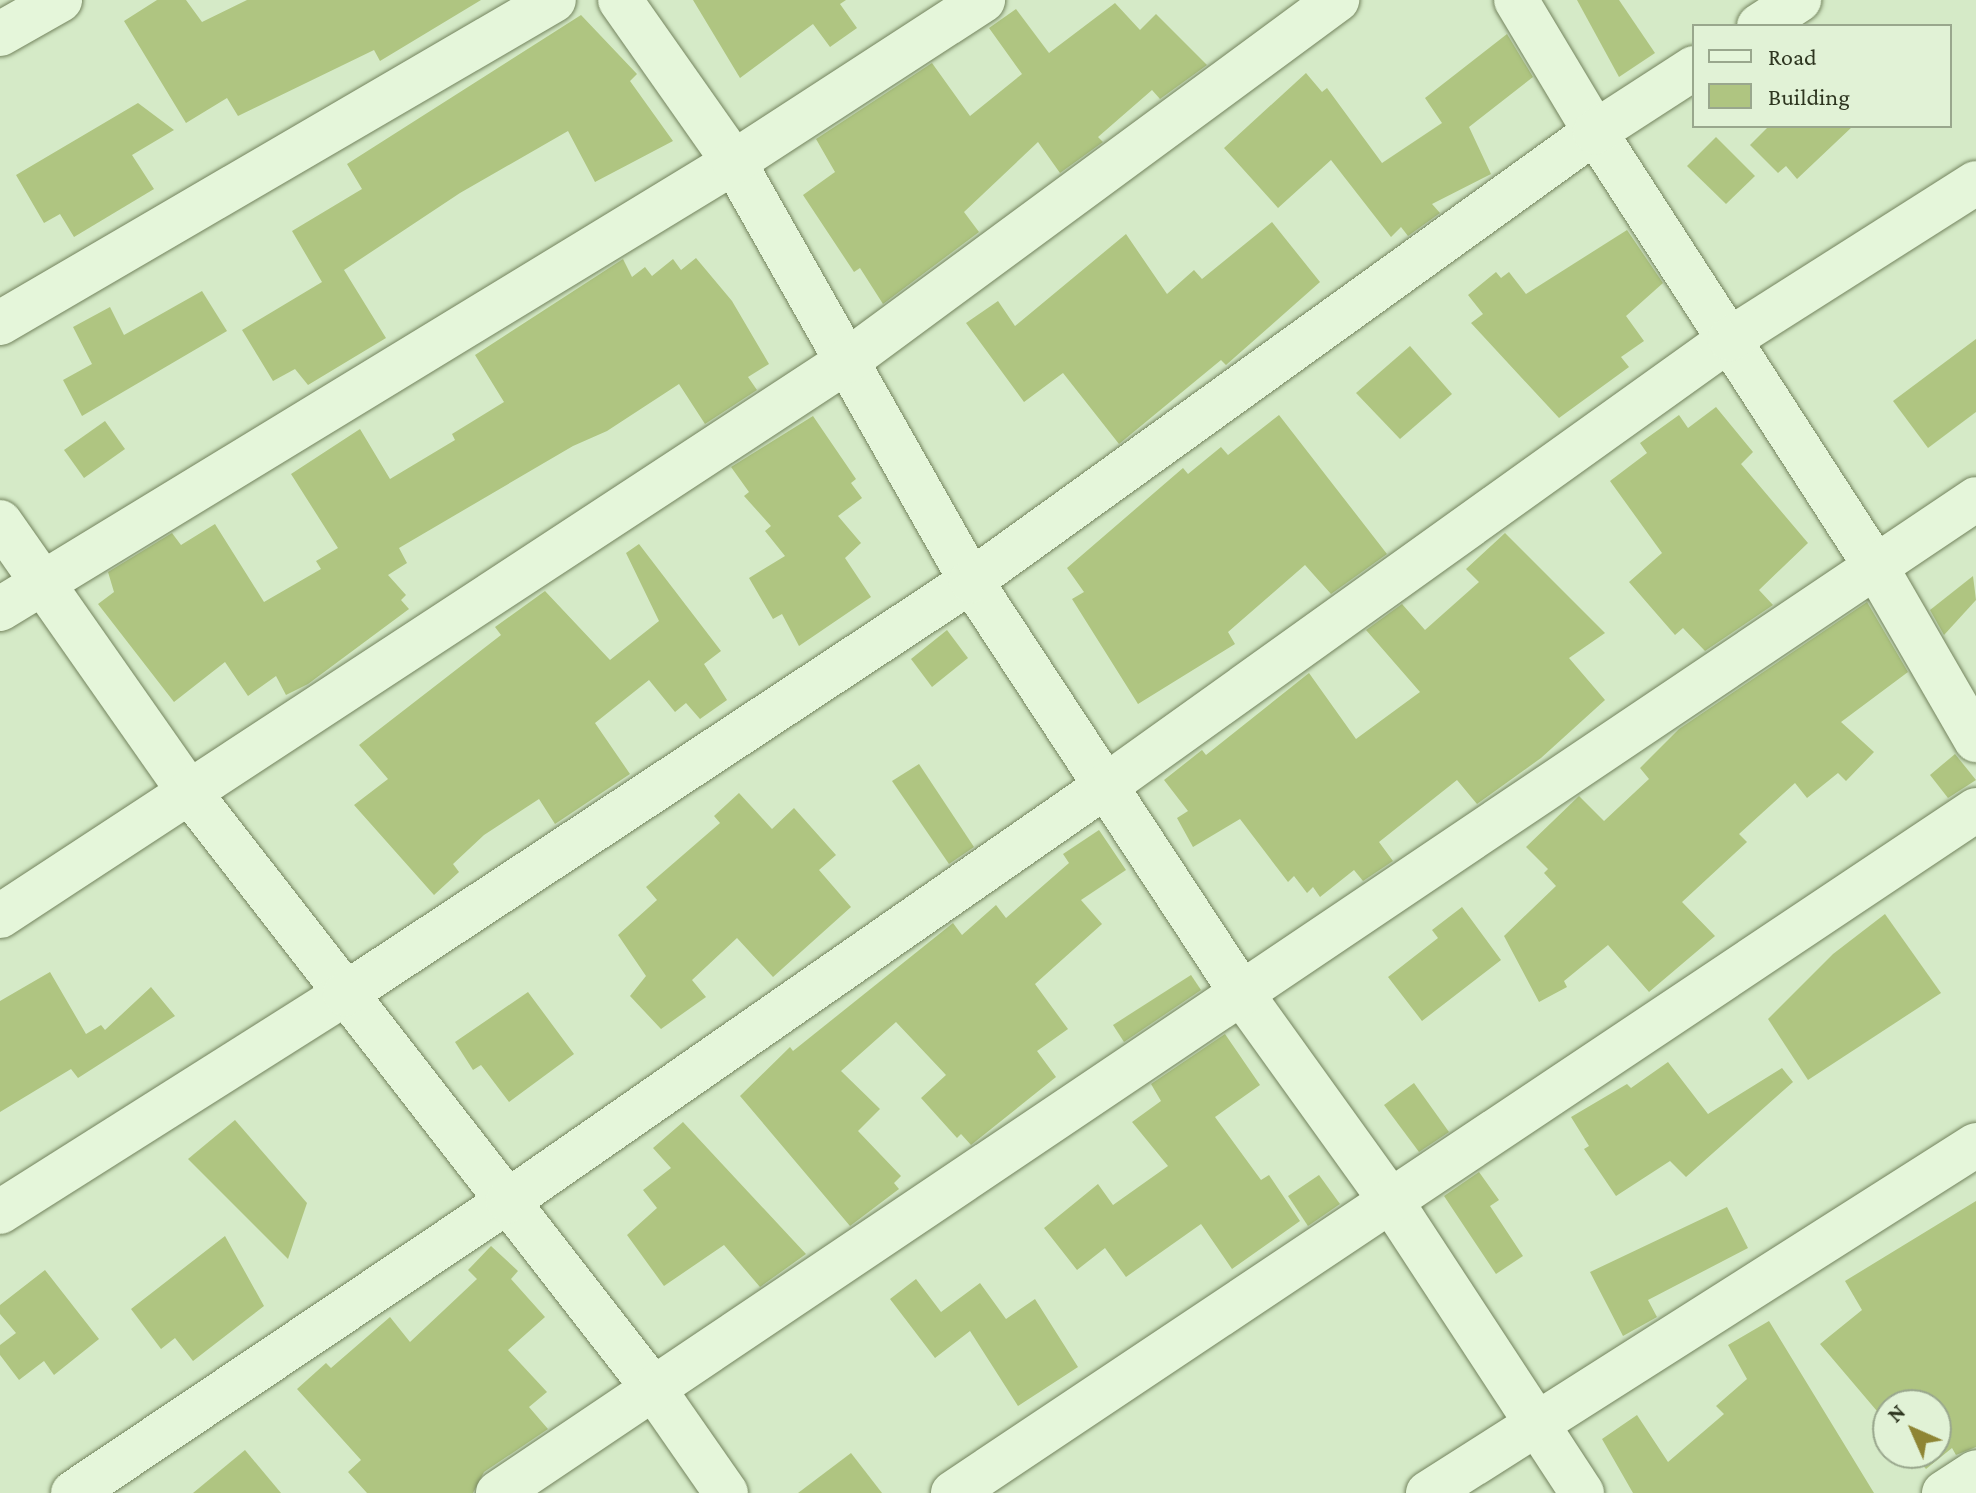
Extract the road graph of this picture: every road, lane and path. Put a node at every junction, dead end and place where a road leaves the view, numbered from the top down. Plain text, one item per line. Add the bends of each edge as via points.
1 (60, 0) edge
2 (554, 0) edge
3 (620, 0) edge
4 (983, 0) edge
5 (1337, 0) edge
6 (1516, 0) edge
7 (1799, 0) edge
8 (1762, 24) edge
9 (0, 34) edge
10 (1692, 69) edge
11 (1595, 132) junction
12 (734, 162) junction
13 (1976, 183) edge
14 (0, 323) edge
15 (1730, 339) junction
16 (847, 361) junction
17 (1976, 499) edge
18 (0, 522) edge
19 (1876, 567) junction
20 (971, 581) junction
21 (39, 582) junction
22 (0, 609) edge
23 (1976, 740) edge
24 (1107, 785) junction
25 (190, 793) junction
26 (1976, 810) edge
27 (0, 916) edge
28 (345, 994) junction
29 (1242, 994) junction
30 (1976, 1145) edge
31 (508, 1201) junction
32 (1391, 1201) junction
33 (0, 1212) edge
34 (653, 1388) junction
35 (1536, 1421) junction
36 (1976, 1472) edge
37 (73, 1493) edge
38 (498, 1493) edge
39 (726, 1493) edge
40 (953, 1493) edge
41 (1428, 1493) edge
42 (1582, 1493) edge
43 (1944, 1493) edge

1 - 9 street
2 - 14 street
3 - 12 street
4 - 12 street
5 - 16 street
6 - 11 street
7 - 8 street
10 - 11 street
11 - 15 street
11 - 20 street
12 - 16 street
12 - 21 street
13 - 15 street
15 - 19 street
15 - 24 street
16 - 20 street
16 - 25 street
17 - 19 street
18 - 21 street
19 - 23 street
19 - 29 street
20 - 24 street
20 - 28 street
21 - 22 street
21 - 25 street
24 - 29 street
24 - 31 street
25 - 27 street
25 - 28 street
26 - 32 street
28 - 31 street
28 - 33 street
29 - 32 street
29 - 34 street
30 - 35 street
31 - 34 street
31 - 37 street
32 - 35 street
32 - 40 street
34 - 38 street
34 - 39 street
35 - 41 street
35 - 42 street
36 - 43 street

